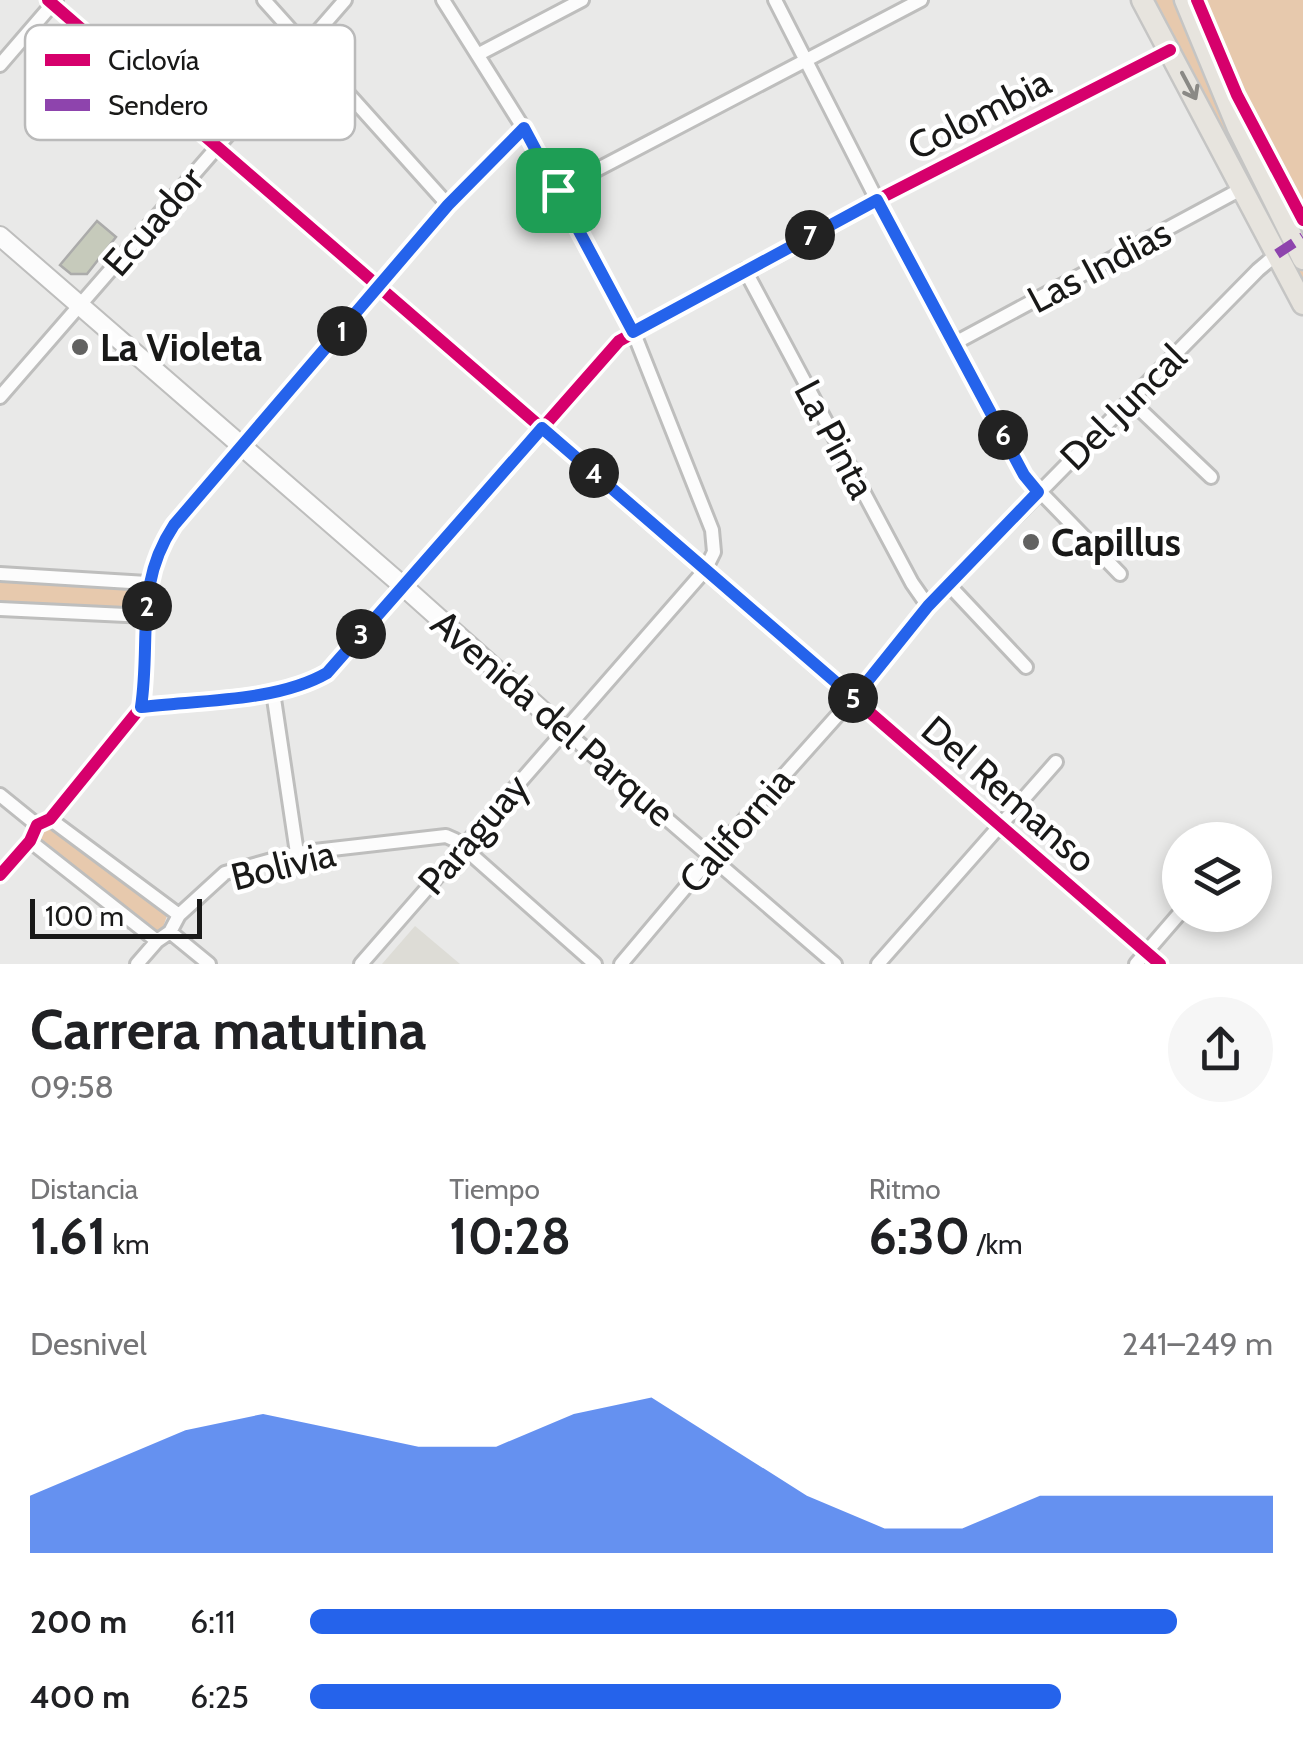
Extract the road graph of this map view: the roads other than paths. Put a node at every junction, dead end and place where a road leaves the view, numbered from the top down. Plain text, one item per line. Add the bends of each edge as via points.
1 (264, 0) edge
2 (345, 0) edge
3 (443, 0) edge
4 (582, 0) edge
5 (775, 0) edge
6 (921, 0) edge
7 (1142, 0) edge
8 (1185, 0) edge
9 (52, 1) edge
10 (32, 25) edge
11 (79, 25) edge
12 (286, 25) edge
13 (322, 25) edge
14 (25, 34) edge
15 (1170, 50) junction
16 (479, 54) junction
17 (806, 60) junction
18 (0, 65) edge
19 (355, 102) edge
20 (524, 128) junction
21 (209, 140) edge
22 (223, 140) edge
23 (217, 147) junction
24 (1243, 188) junction
25 (558, 190) junction
26 (877, 200) junction
27 (448, 205) junction
28 (0, 236) edge
29 (1277, 254) junction
30 (1303, 258) edge
31 (744, 270) junction
32 (380, 288) junction
33 (1303, 304) edge
34 (80, 306) junction
35 (633, 332) junction
36 (954, 343) junction
37 (0, 397) edge
38 (1131, 401) junction
39 (542, 428) junction
40 (240, 446) junction
41 (1211, 477) dead end
42 (1038, 492) junction
43 (705, 570) junction
44 (0, 574) edge
45 (1120, 574) dead end
46 (148, 583) junction
47 (948, 584) junction
48 (403, 586) junction
49 (928, 606) junction
50 (0, 609) edge
51 (146, 616) junction
52 (1026, 667) dead end
53 (273, 692) junction
54 (854, 698) junction
55 (141, 707) junction
56 (564, 731) junction
57 (1056, 762) dead end
58 (0, 795) edge
59 (43, 822) junction
60 (999, 825) junction
61 (30, 841) junction
62 (462, 846) junction
63 (297, 853) junction
64 (712, 856) junction
65 (0, 875) edge
66 (179, 915) junction
67 (170, 932) junction
68 (1164, 932) edge
69 (157, 941) junction
70 (1146, 952) junction
71 (137, 964) edge
72 (209, 964) edge
73 (361, 964) edge
74 (596, 964) edge
75 (621, 964) edge
76 (835, 964) edge
77 (878, 964) edge
78 (1136, 964) edge
79 (1160, 964) edge

1 - 12 street
2 - 13 street, Ecuador
3 - 16 street
4 - 16 street
5 - 17 street
6 - 17 street
7 - 15 main road
8 - 30 main road via 1237,126
9 - 10 street
9 - 11 street, Del Remanso
14 - 18 street
15 -> 24 main road
15 - 26 street, Colombia
16 - 20 street
17 - 25 street
17 - 26 street
19 - 27 street
20 - 25 street
20 - 27 street
21 - 23 street, Del Remanso
22 - 23 street, Ecuador
23 - 32 street, Del Remanso
23 - 34 street, Ecuador
24 - 29 main road
24 - 36 street, Las Indias
25 - 35 street
26 - 31 street, Colombia
26 - 36 street
27 - 32 street
28 - 34 street, Avenida del Parque
29 - 33 main road
29 - 38 street, Del Juncal
31 - 35 street, Colombia
31 - 49 street, La Pinta
32 - 39 street, Del Remanso
32 - 40 street
34 - 37 street, Ecuador
34 - 40 street, Avenida del Parque
35 - 39 street, Colombia
35 - 43 street via 712,530 714,552
36 - 42 street
38 - 41 street
38 - 42 street, Del Juncal
39 - 43 street, Del Remanso
39 - 48 street, Colombia
40 - 46 street via 167,535
40 - 48 street, Avenida del Parque
42 - 45 street
42 - 47 street, Del Juncal
43 - 54 street, Del Remanso
43 - 56 street, Paraguay
44 - 46 street
46 - 51 street
47 - 49 street, Del Juncal
47 - 52 street
48 - 53 street, Colombia via 327,673
48 - 56 street, Avenida del Parque
49 - 54 street, Del Juncal
50 - 51 street
51 - 55 street
53 - 55 street, Colombia
53 - 63 street
54 - 60 street, Del Remanso
54 - 64 street, California
55 - 59 street
56 - 62 street, Paraguay
56 - 64 street, Avenida del Parque
57 - 60 street
58 - 59 street
59 - 61 street
59 - 66 street
60 - 70 street, Del Remanso
60 - 77 street
61 - 65 street
61 - 69 street
62 - 63 street, Bolivia via 446,836
62 - 73 street, Paraguay
62 - 74 street
63 - 66 street, Bolivia via 226,873
64 - 75 street, California
64 - 76 street, Avenida del Parque
66 - 67 street, Bolivia
67 - 69 street, Bolivia
67 - 72 street
68 - 70 street
69 - 71 street, Bolivia
70 - 78 street
70 - 79 street, Del Remanso

